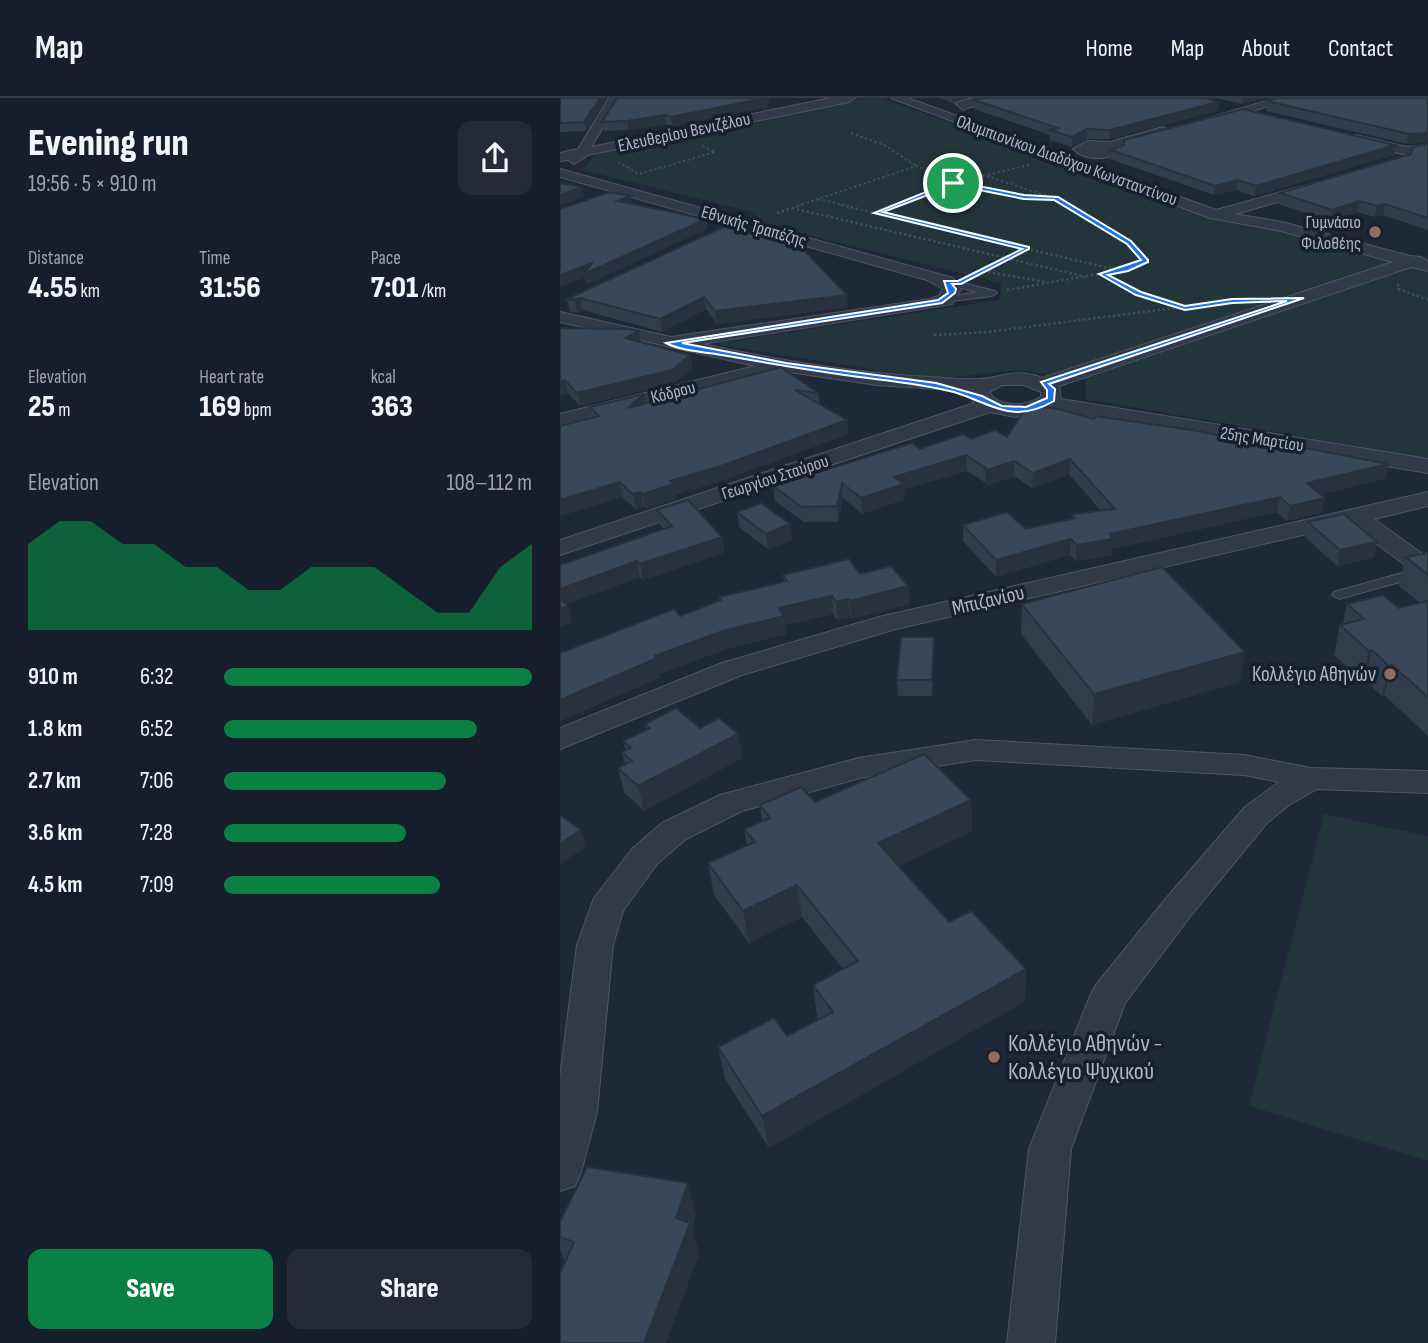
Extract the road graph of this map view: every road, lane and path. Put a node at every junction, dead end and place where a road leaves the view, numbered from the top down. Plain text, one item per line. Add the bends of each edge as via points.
1 (615, 98) edge
2 (849, 98) edge
3 (897, 98) edge
4 (920, 98) edge
5 (1000, 98) edge
6 (1290, 98) edge
7 (986, 101) edge
8 (1215, 104) edge
9 (1241, 111) junction
10 (1276, 119) edge
11 (851, 132) dead end
12 (1342, 135) edge
13 (570, 138) edge
14 (587, 145) junction
15 (1110, 146) edge
16 (1428, 149) edge
17 (560, 157) edge
18 (1060, 158) junction
19 (917, 166) junction
20 (963, 168) dead end
21 (560, 172) edge
22 (983, 175) junction
23 (1338, 180) edge
24 (953, 183) junction
25 (624, 190) junction
26 (1286, 196) joint
27 (598, 199) edge
28 (818, 199) junction
29 (1056, 199) junction
30 (792, 208) junction
31 (777, 213) dead end
32 (877, 213) junction
33 (1228, 215) junction
34 (740, 223) junction
35 (716, 234) edge
36 (1027, 248) junction
37 (1008, 258) junction
38 (1423, 261) edge
39 (1121, 271) junction
40 (1102, 274) junction
41 (1089, 277) junction
42 (950, 288) junction
43 (992, 293) junction
44 (1220, 302) dead end
45 (1185, 308) junction
46 (560, 317) edge
47 (934, 335) dead end
48 (670, 343) junction
49 (704, 350) junction
50 (786, 365) junction
51 (717, 382) junction
52 (1048, 394) junction
53 (985, 396) junction
54 (560, 420) edge
55 (1428, 466) edge
56 (1428, 499) edge
57 (1354, 516) junction
58 (560, 548) edge
59 (1427, 570) edge
60 (1339, 595) dead end
61 (560, 739) edge
62 (1311, 778) junction
63 (1428, 782) edge
64 (560, 1172) edge
65 (1031, 1343) edge

1 - 14 street
2 - 14 street, Ελευθερίου Βενιζέλου via 651,138
3 - 18 street, Ολυμπιονίκου Διαδόχου Κωνσταντίνου
4 - 33 street, Ολυμπιονίκου Διαδόχου Κωνσταντίνου
5 - 7 street
6 - 9 street
8 - 9 street
9 - 10 street
9 - 15 street
11 - 19 path via 886,146
12 - 16 street via 1404,159
13 - 14 street
14 - 17 street
14 - 21 street
18 - 22 path
18 - 33 street, Ολυμπιονίκου Διαδόχου Κωνσταντίνου
19 - 24 path
19 - 28 path
20 - 22 path
21 - 25 street, Εθνικής Τραπέζης
22 - 24 path
22 - 29 path
23 - 26 street
24 - 29 path
24 - 32 path
25 - 27 street
25 - 34 street, Εθνικής Τραπέζης
26 - 33 street via 1292,201
28 - 30 path
28 - 32 path
29 - 39 path via 1129,243 1145,261
30 - 31 path
30 - 37 path
32 - 36 path
33 - 38 street, Ολυμπιονίκου Διαδόχου Κωνσταντίνου
34 - 35 street
34 - 42 street, Εθνικής Τραπέζης
36 - 37 path
36 - 39 path
37 - 41 path
37 - 42 path
38 - 52 street
39 - 40 path
40 - 41 path
40 - 45 path via 1139,294
41 - 43 path
42 - 43 lane, Εθνικής Τραπέζης
42 - 43 lane, Εθνικής Τραπέζης
42 - 48 street via 930,304
44 - 45 path
45 - 47 path
46 - 48 street
48 - 49 street
49 - 50 street
49 - 51 street
50 - 51 street, Κόδρου
50 - 53 street
51 - 54 street, Κόδρου
52 - 53 street via 1014,410
52 - 53 street, Γεωργίου Σταύρου via 1018,378 999,380
52 - 55 street, 25ης Μαρτίου via 1096,413
53 - 58 street, Γεωργίου Σταύρου
56 - 57 street, Μπιζανίου
57 - 59 street
57 - 61 street, Μπιζανίου via 889,623 732,669
59 - 60 lane
62 - 63 street
62 - 64 street via 1244,765 976,750 859,768 731,803 674,831 645,856 606,907 595,945 576,1112
62 - 65 street via 1256,815 1109,996 1049,1149

